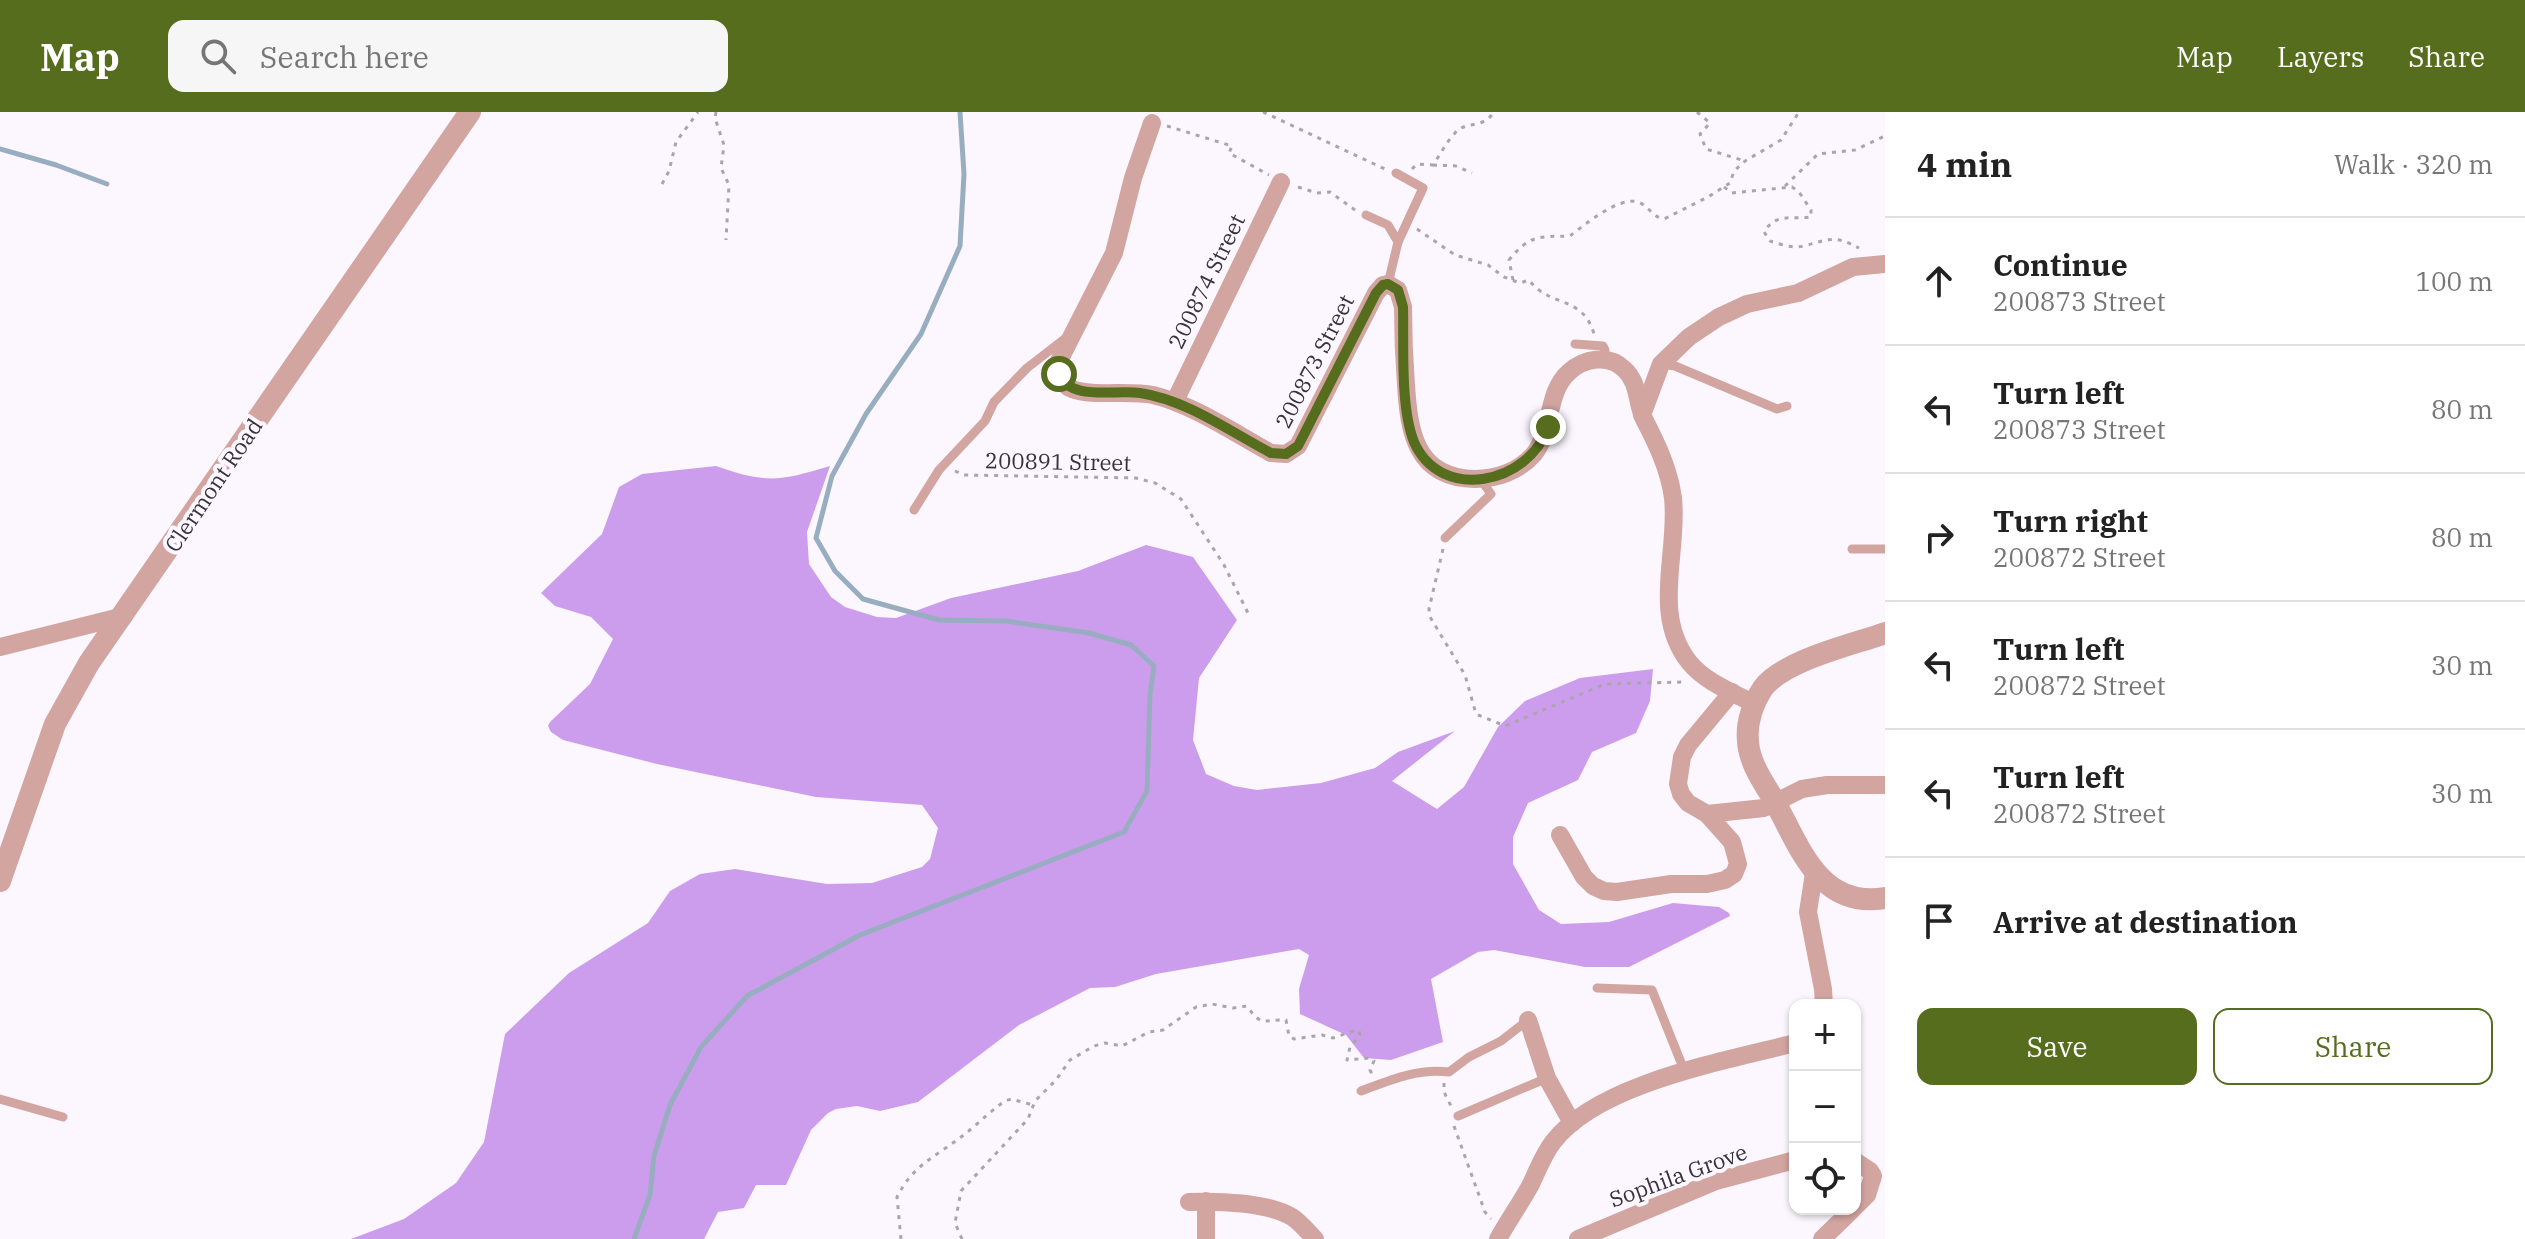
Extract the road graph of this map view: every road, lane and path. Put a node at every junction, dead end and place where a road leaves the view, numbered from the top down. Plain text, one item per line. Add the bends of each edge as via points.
1 (470, 112) edge
2 (698, 112) edge
3 (716, 112) edge
4 (1263, 112) edge
5 (1494, 112) edge
6 (1697, 112) edge
7 (1799, 112) edge
8 (1152, 123) joint
9 (1885, 136) edge
10 (1745, 161) junction
11 (1433, 165) junction
12 (1396, 173) joint
13 (1472, 173) dead end
14 (1407, 179) junction
15 (1281, 182) junction
16 (662, 184) dead end
17 (1785, 186) junction
18 (1724, 187) junction
19 (1366, 215) joint
20 (726, 240) dead end
21 (1398, 242) junction
22 (1885, 264) edge
23 (1853, 267) junction
24 (1513, 280) junction
25 (1385, 284) junction
26 (1070, 335) junction
27 (1575, 344) dead end
28 (1599, 352) junction
29 (1661, 364) junction
30 (1175, 401) junction
31 (1787, 406) dead end
32 (1642, 415) junction
33 (949, 459) junction
34 (1481, 479) junction
35 (914, 510) dead end
36 (1445, 538) joint
37 (1852, 549) dead end
38 (1885, 549) edge
39 (1248, 613) dead end
40 (124, 616) junction
41 (1885, 633) edge
42 (0, 647) edge
43 (1707, 679) junction
44 (1732, 692) junction
45 (1755, 704) junction
46 (1885, 785) edge
47 (1775, 803) junction
48 (1707, 814) junction
49 (1560, 835) dead end
50 (1814, 873) junction
51 (0, 881) edge
52 (1885, 898) edge
53 (1597, 988) dead end
54 (1824, 999) edge
55 (1528, 1020) joint
56 (1789, 1044) edge
57 (1684, 1070) junction
58 (1449, 1072) junction
59 (1547, 1078) junction
60 (1385, 1082) junction
61 (1361, 1091) dead end
62 (0, 1099) edge
63 (1033, 1105) junction
64 (1458, 1116) junction
65 (63, 1117) dead end
66 (1572, 1123) junction
67 (1789, 1162) edge
68 (1861, 1165) edge
69 (1861, 1201) edge
70 (1847, 1215) edge
71 (1500, 1236) edge
72 (901, 1239) edge
73 (962, 1239) edge
74 (1206, 1239) edge
75 (1315, 1239) edge
76 (1578, 1239) edge
77 (1822, 1239) edge

1 - 40 street, Clermont Road
2 - 16 path via 676,142
3 - 20 path via 724,145 721,168 729,185
4 - 12 path
5 - 11 path via 1483,124 1454,133
6 - 10 path via 1710,123 1700,134 1706,149
7 - 10 path via 1781,140
8 - 15 path via 1232,146 1229,153
8 - 26 street via 1114,253
9 - 17 path via 1855,150 1818,154
10 - 18 path
11 - 13 path
11 - 14 path via 1417,164
12 - 14 lane
14 - 21 lane via 1423,188
15 - 19 path via 1330,192
15 - 30 street, 200874 Street
17 - 18 path via 1732,193
17 - 23 path via 1796,189 1813,213 1773,220 1764,232 1766,239 1794,247 1843,240 1863,252 1851,257
18 - 24 path via 1664,219 1629,201 1570,236 1531,239 1509,260
19 - 21 lane via 1388,225
21 - 24 path via 1417,229 1455,255
21 - 25 lane
22 - 23 street
23 - 29 street via 1798,293 1732,310 1689,337
24 - 28 path via 1529,280 1540,292 1586,315
25 - 30 street, 200873 Street via 1293,451 1271,453
25 - 34 street via 1398,290 1403,307 1407,413 1415,444 1440,471
26 - 30 street, 200873 Street via 1058,363 1060,379 1070,388
26 - 33 lane via 1027,368
27 - 28 lane
28 - 32 street via 1622,366 1636,388
28 - 34 street via 1564,379 1543,440 1528,459 1511,471
29 - 31 lane via 1777,409
29 - 32 street
32 - 43 street via 1656,440 1673,497 1668,596 1674,635
33 - 35 lane
33 - 39 path, 200891 Street via 964,475 1136,478 1155,483 1181,499
34 - 36 lane via 1491,494
36 - 43 path via 1430,617 1465,675 1476,714 1505,726 1605,684
37 - 38 lane
40 - 42 street
40 - 51 street, Clermont Road via 89,663 55,724
41 - 45 street via 1792,667 1764,687
43 - 44 street
44 - 45 street
44 - 48 street via 1682,757 1681,794
45 - 47 street via 1748,722 1750,753
46 - 47 street via 1802,789
47 - 48 street via 1751,811
47 - 50 street
48 - 49 street via 1732,842 1738,864 1734,874 1717,882 1604,891 1584,877
50 - 52 street via 1840,893 1864,900
50 - 54 street via 1808,912
53 - 57 lane via 1652,990
55 - 58 lane
55 - 59 street
56 - 57 street
57 - 66 street via 1613,1099
58 - 60 lane via 1410,1074
58 - 64 path via 1444,1092
59 - 64 lane
59 - 66 street
60 - 61 lane
60 - 63 path via 1370,1072 1374,1061 1369,1058 1347,1060 1360,1035 1356,1030 1333,1038 1294,1039 1286,1020 1260,1021 1247,1006 1212,1004 1122,1046 1094,1046 1070,1060
62 - 65 lane
63 - 72 path via 1005,1101 917,1169 897,1197
63 - 73 path via 1028,1119 961,1191 955,1223
64 - 71 path via 1451,1119 1485,1212
66 - 71 street via 1552,1143
67 - 76 street, Sophila Grove via 1716,1181
68 - 69 street via 1873,1176
70 - 77 street
74 - 75 street via 1197,1201 1231,1201 1291,1216

